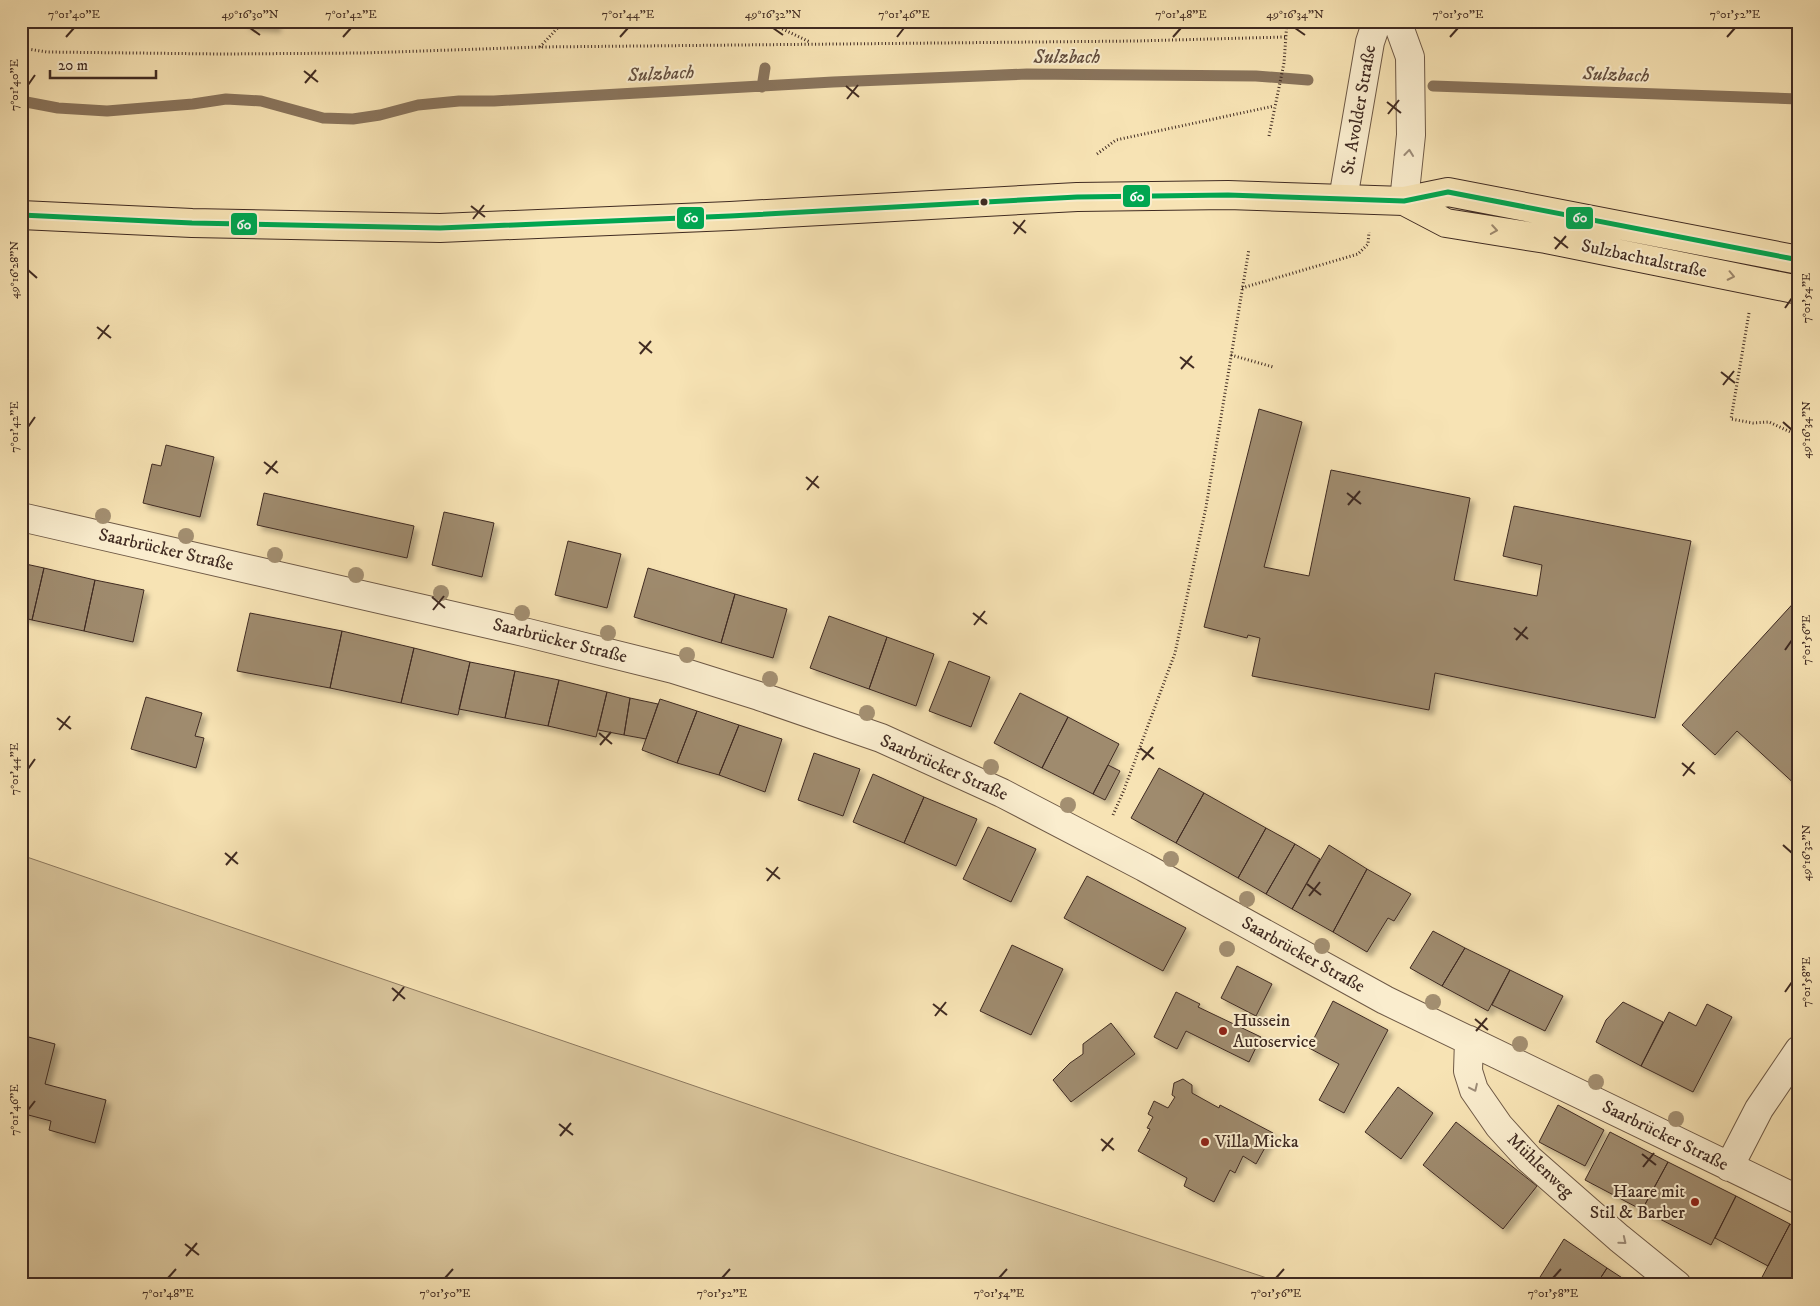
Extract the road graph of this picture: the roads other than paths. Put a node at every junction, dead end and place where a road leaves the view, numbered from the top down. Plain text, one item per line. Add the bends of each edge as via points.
1 (1377, 21) edge
2 (1397, 21) edge
3 (1344, 199) junction
4 (1404, 201) junction
5 (21, 214) edge
6 (1799, 260) edge
7 (1799, 290) edge
8 (21, 517) edge
9 (1469, 1040) junction
10 (1799, 1050) edge
11 (1728, 1167) junction
12 (1799, 1200) edge
13 (1678, 1285) edge

1 - 3 street, St. Avolder Straße via 1370,42
4 -> 2 street, St. Avolder Straße via 1411,135 1410,57
3 - 4 main road, Sulzbachtalstraße
3 - 5 main road, Sulzbachtalstraße via 1228,195 1077,197 440,228 192,223
4 - 6 main road, Sulzbachtalstraße via 1448,192
4 -> 7 main road, Sulzbachtalstraße via 1446,223 1546,238
8 - 9 street, Saarbrücker Straße via 664,667 882,738 1002,793 1385,1000
9 - 11 street, Saarbrücker Straße
9 -> 13 street, Mühlenweg via 1468,1071 1474,1090 1500,1126 1529,1159
10 - 11 street via 1759,1109
11 - 12 street, Saarbrücker Straße

